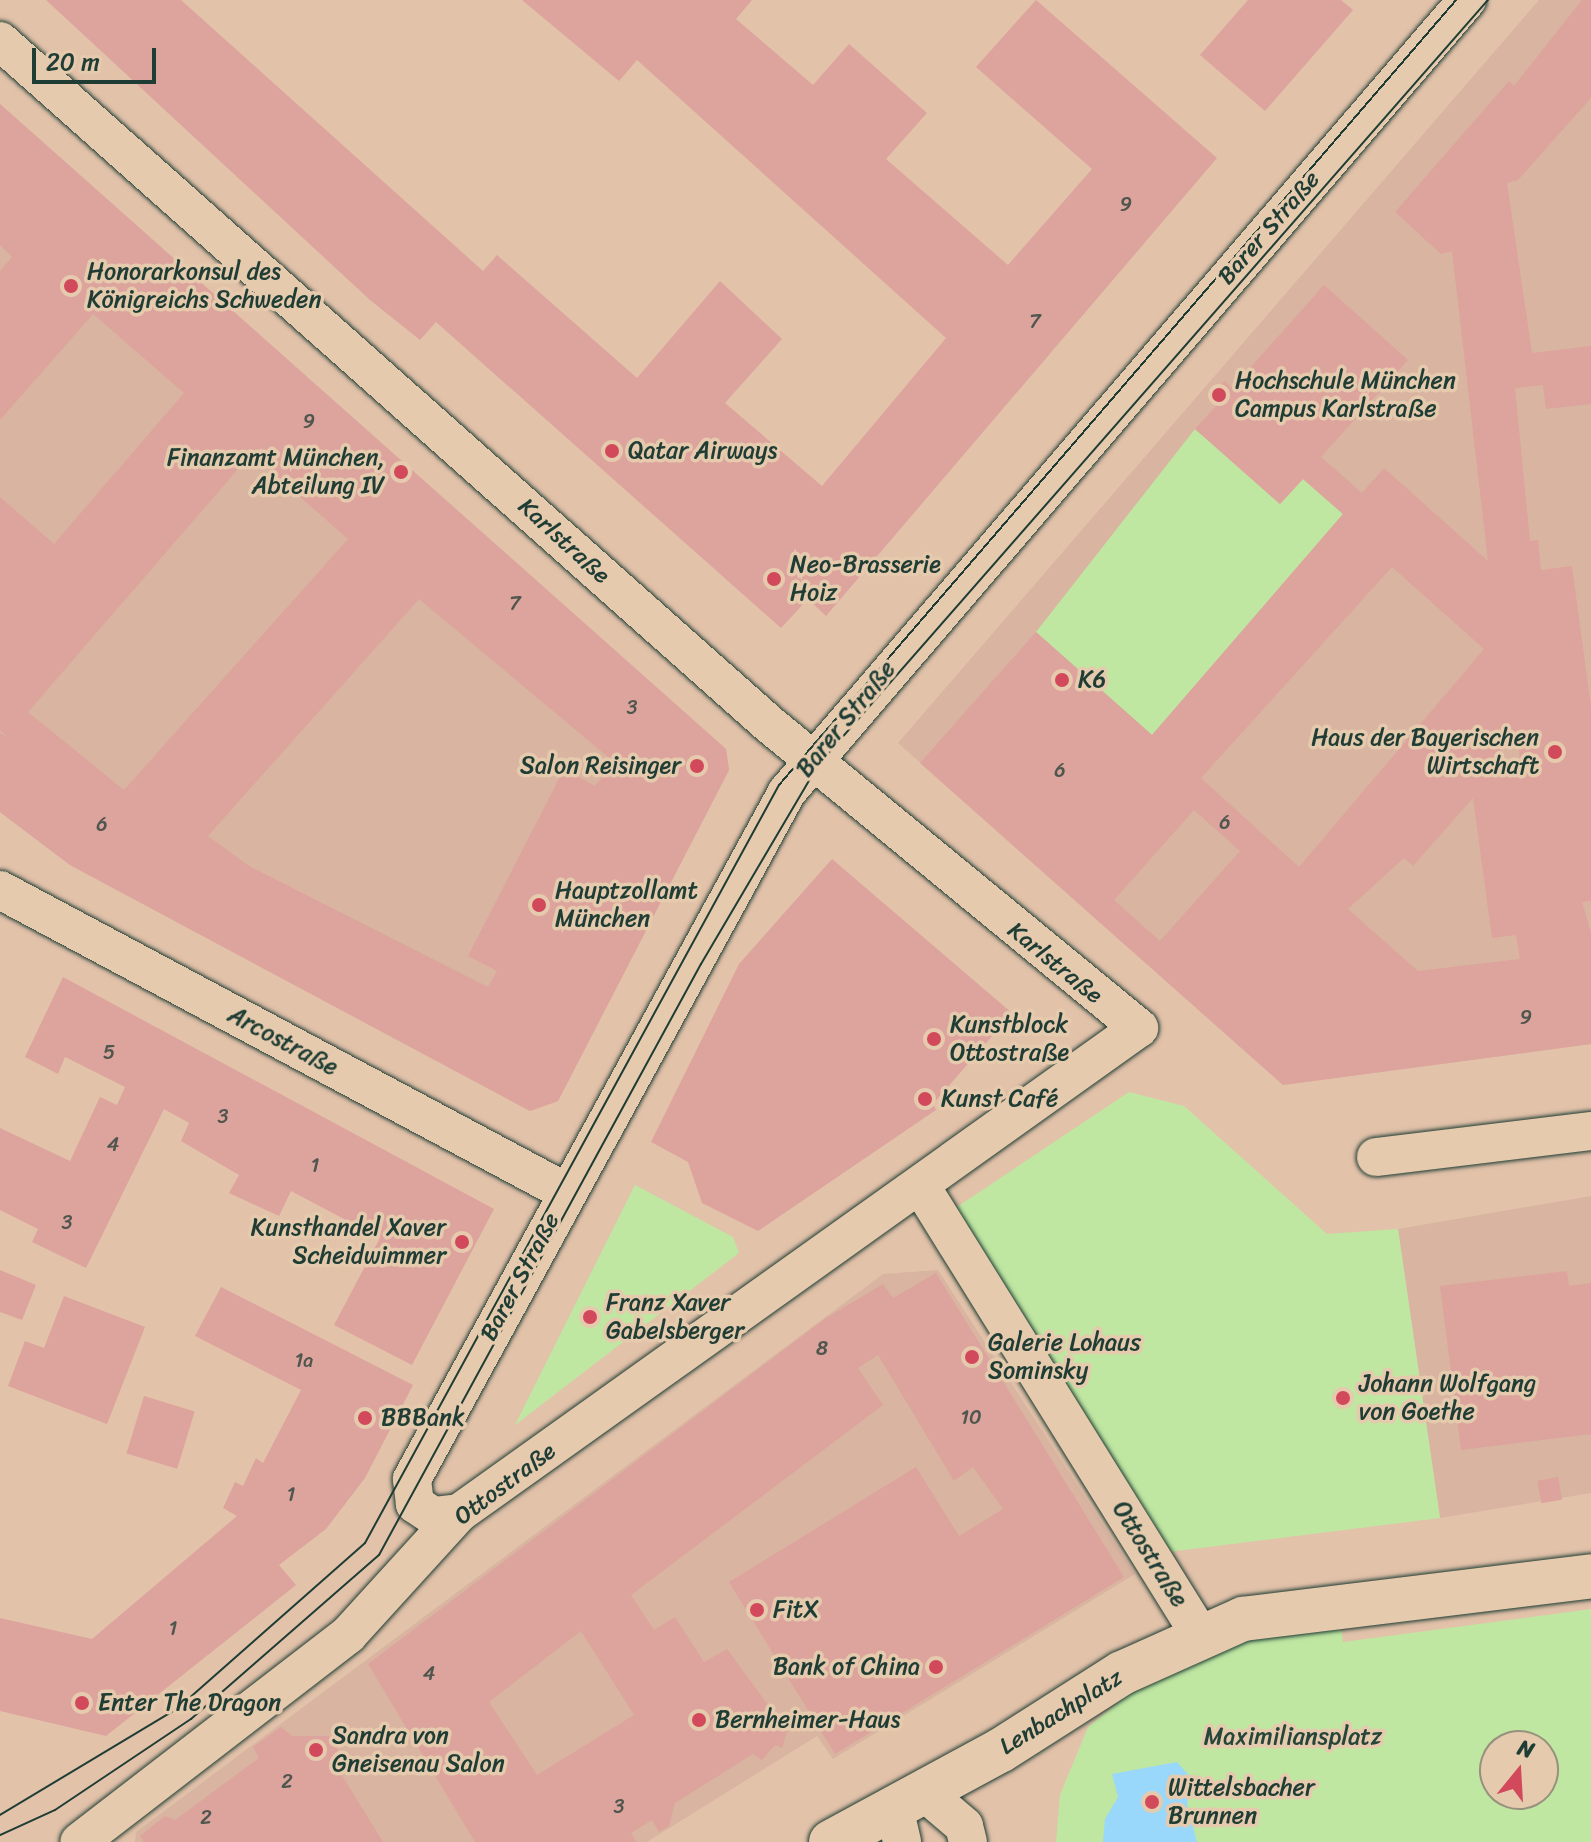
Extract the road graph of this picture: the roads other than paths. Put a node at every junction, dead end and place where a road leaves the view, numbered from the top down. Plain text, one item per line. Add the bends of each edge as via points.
1 (1467, 0) edge
2 (0, 41) edge
3 (811, 759) junction
4 (0, 890) edge
5 (1139, 1028) joint
6 (1591, 1131) edge
7 (1376, 1157) dead end
8 (922, 1188) junction
9 (566, 1192) junction
10 (459, 1513) junction
11 (1591, 1576) edge
12 (1200, 1635) junction
13 (906, 1813) edge
14 (79, 1842) edge
15 (831, 1842) edge
16 (968, 1842) edge

1 - 3 street, Barer Straße
2 - 3 street, Karlstraße
3 - 5 street, Karlstraße
3 - 9 street, Barer Straße via 691,959
4 - 9 street, Arcostraße
5 - 8 street, Ottostraße
6 - 7 street
8 - 10 street, Ottostraße
8 - 12 street, Ottostraße
9 - 10 street, Barer Straße via 412,1479 415,1504 433,1516
10 - 14 street, Ottostraße via 348,1635
11 - 12 main road via 1302,1608
12 - 13 main road, Lenbachplatz
13 - 15 main road, Lenbachplatz
13 - 16 street via 964,1826

